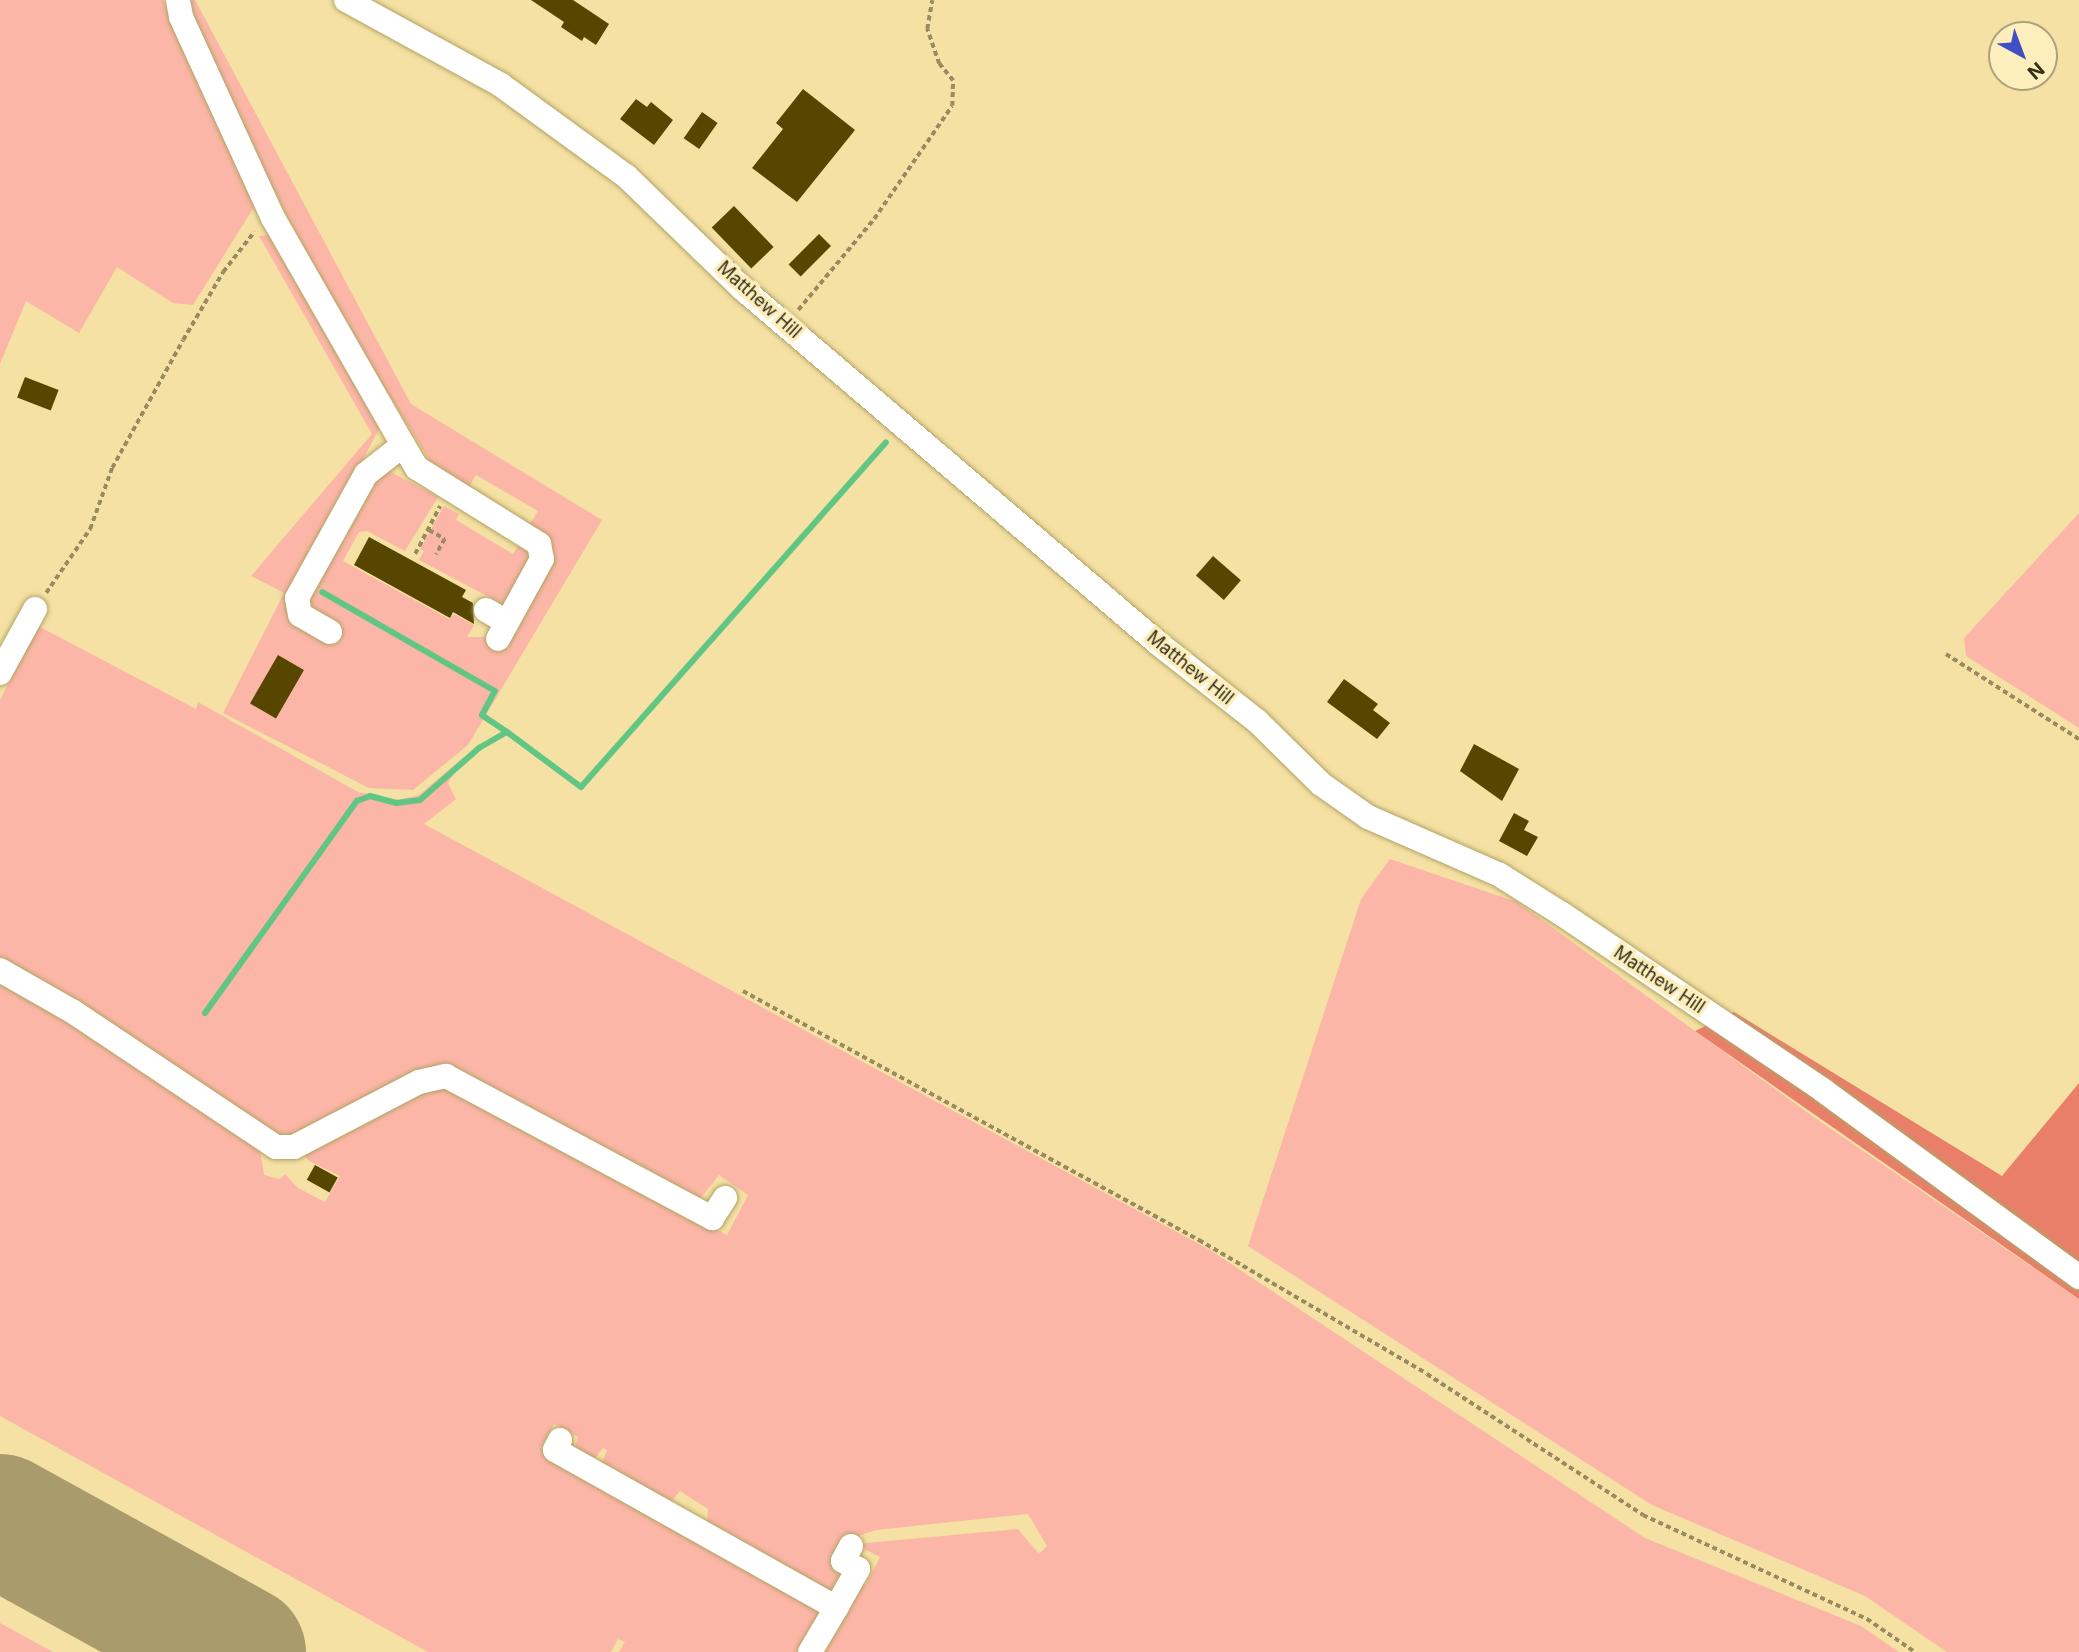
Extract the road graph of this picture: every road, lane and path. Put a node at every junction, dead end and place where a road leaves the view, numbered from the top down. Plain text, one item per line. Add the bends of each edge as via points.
1 (178, 0) edge
2 (345, 0) edge
3 (932, 0) edge
4 (263, 225) junction
5 (785, 325) junction
6 (403, 445) junction
7 (467, 498) junction
8 (428, 529) junction
9 (415, 554) dead end
10 (436, 555) dead end
11 (35, 609) joint
12 (497, 624) dead end
13 (330, 632) dead end
14 (1946, 654) dead end
15 (3, 657) edge
16 (2079, 739) edge
17 (0, 970) edge
18 (743, 991) dead end
19 (725, 1198) dead end
20 (2079, 1277) edge
21 (561, 1440) dead end
22 (851, 1546) dead end
23 (836, 1608) junction
24 (810, 1652) edge
25 (1915, 1652) edge

1 - 4 street
2 - 5 street, Matthew Hill via 501,85 626,176
3 - 5 path via 927,29 939,64 953,81 951,106 874,219
4 - 6 street
4 - 11 path via 223,272 125,445 90,529
5 - 20 street, Matthew Hill via 1159,644 1257,721 1321,784 1368,817 1500,875 1562,914 1824,1090
6 - 7 street via 417,468
6 - 13 street via 366,474 297,598 300,615
7 - 8 path via 461,509 444,499
7 - 12 street via 530,535 542,551 542,559
8 - 9 path
8 - 10 path via 445,539
11 - 15 street
14 - 16 path
17 - 19 street via 72,1011 276,1147 294,1147 419,1082 446,1076 712,1218
18 - 25 path via 1211,1247 1427,1374 1643,1516 1867,1619
21 - 23 street via 555,1450
22 - 23 street via 843,1561 858,1569
23 - 24 street

